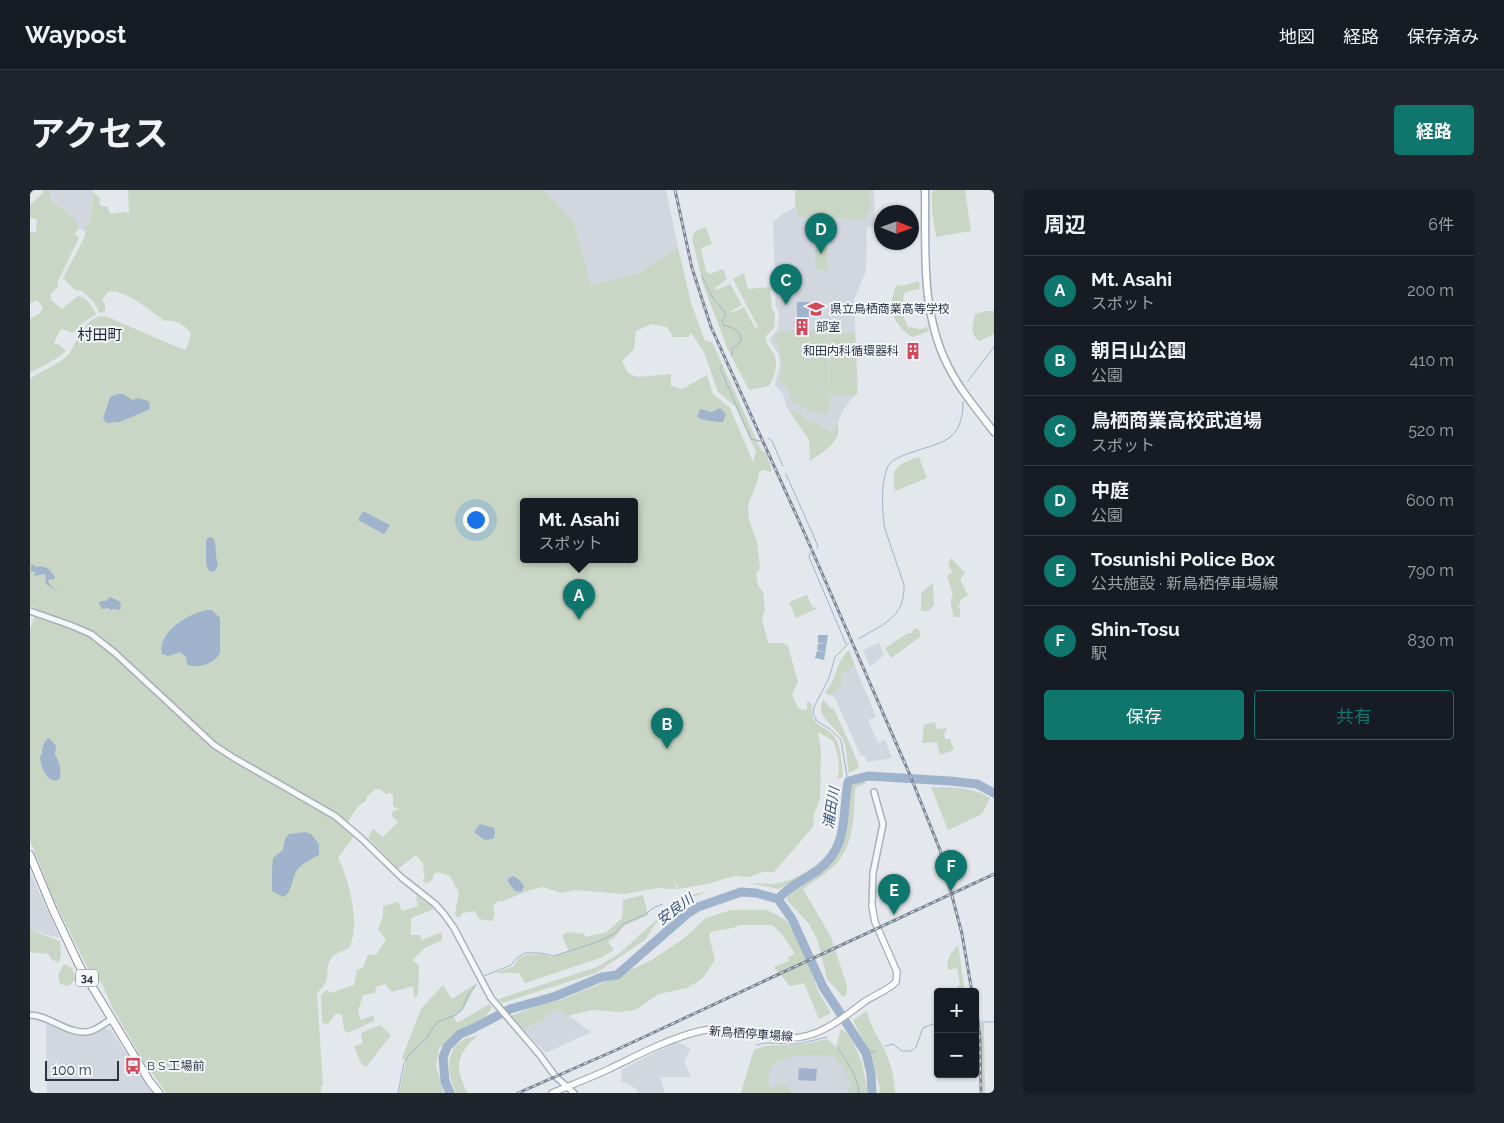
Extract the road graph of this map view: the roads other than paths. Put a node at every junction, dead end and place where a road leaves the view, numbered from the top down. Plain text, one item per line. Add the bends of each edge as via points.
1 (925, 190) edge
2 (994, 432) edge
3 (30, 611) edge
4 (874, 792) dead end
5 (30, 855) edge
6 (872, 906) joint
7 (30, 1015) edge
8 (112, 1019) junction
9 (566, 1087) junction
10 (159, 1093) edge
11 (552, 1093) edge
12 (574, 1093) edge

1 - 2 main road via 925,274 930,314 948,366
3 - 9 street via 91,634 116,653 214,745 335,816 361,838 444,914 492,1000
4 - 6 street via 883,824 873,873
5 - 8 highway, 34 via 79,965
6 - 9 main road, 新鳥栖停車場線 via 897,977 894,984 830,1026 798,1038 725,1030 701,1031 676,1038
7 - 8 street via 84,1033
8 - 10 highway, 34
9 - 11 main road, 新鳥栖停車場線
9 - 12 street

